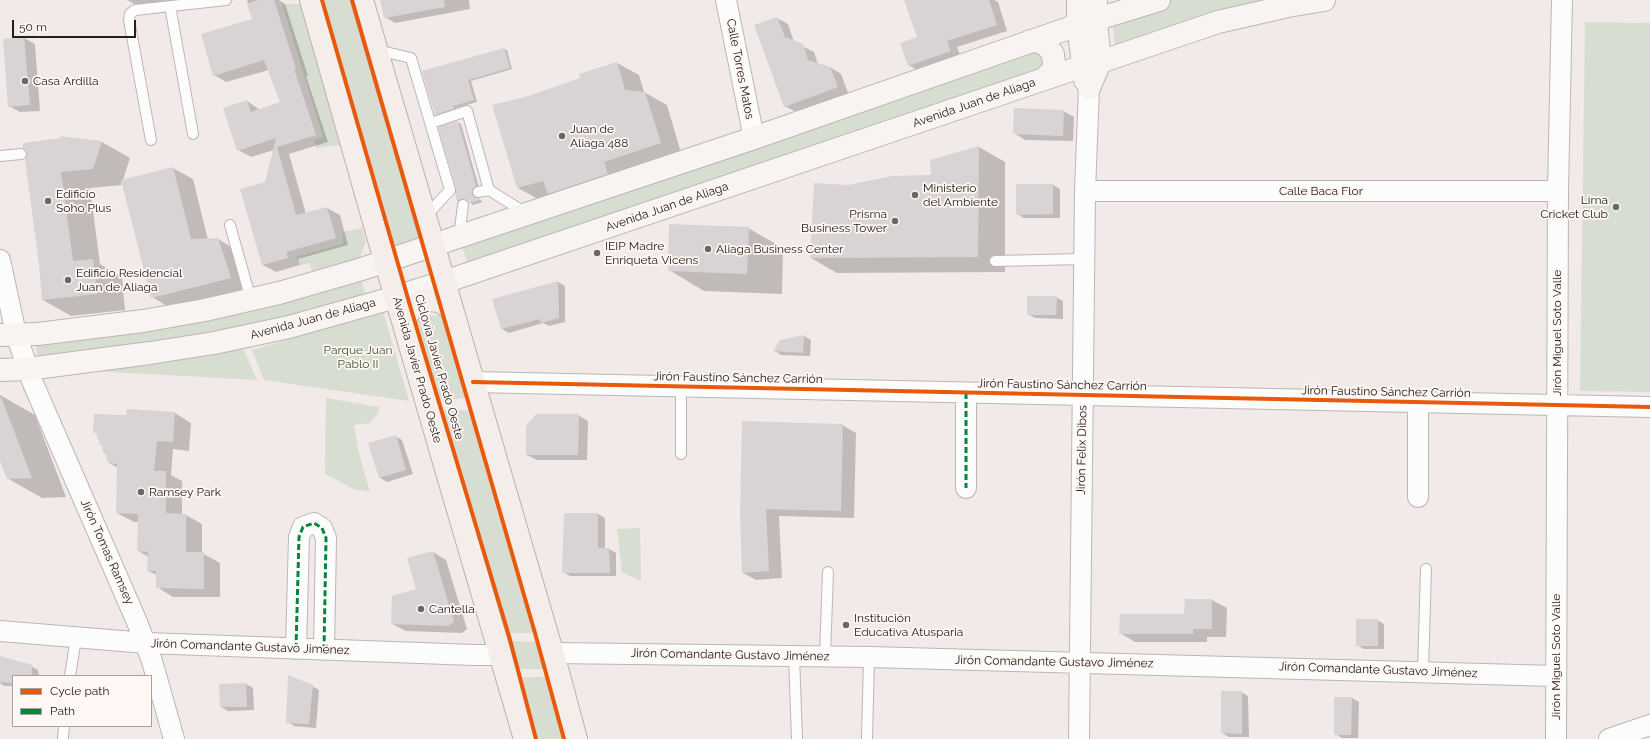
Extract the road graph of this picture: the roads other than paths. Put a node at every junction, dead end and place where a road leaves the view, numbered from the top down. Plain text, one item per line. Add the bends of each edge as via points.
1 (226, 0) edge
2 (311, 0) edge
3 (362, 0) edge
4 (726, 0) edge
5 (1078, 0) edge
6 (1159, 0) edge
7 (1324, 0) edge
8 (1562, 0) edge
9 (170, 6) junction
10 (1090, 15) edge
11 (1030, 41) junction
12 (376, 50) junction
13 (1092, 64) junction
14 (1044, 79) junction
15 (1088, 88) joint
16 (430, 123) junction
17 (193, 134) dead end
18 (754, 138) junction
19 (151, 140) dead end
20 (21, 154) dead end
21 (0, 156) edge
22 (489, 190) junction
23 (1085, 191) junction
24 (1558, 191) junction
25 (478, 192) dead end
26 (463, 205) dead end
27 (527, 214) junction
28 (425, 217) junction
29 (230, 225) dead end
30 (459, 237) junction
31 (433, 246) junction
32 (1084, 259) junction
33 (0, 260) edge
34 (995, 261) dead end
35 (386, 262) junction
36 (444, 282) junction
37 (396, 297) junction
38 (251, 300) junction
39 (452, 311) junction
40 (405, 327) junction
41 (8, 335) edge
42 (28, 369) junction
43 (0, 370) edge
44 (473, 382) junction
45 (681, 387) junction
46 (966, 393) junction
47 (1082, 395) junction
48 (1418, 403) junction
49 (1557, 406) junction
50 (1650, 407) edge
51 (681, 454) dead end
52 (966, 488) dead end
53 (1418, 498) dead end
54 (1426, 569) dead end
55 (828, 572) dead end
56 (0, 631) edge
57 (76, 638) junction
58 (146, 643) junction
59 (296, 649) junction
60 (324, 650) junction
61 (552, 653) junction
62 (501, 655) junction
63 (794, 656) junction
64 (825, 656) junction
65 (869, 657) junction
66 (1079, 662) junction
67 (1423, 671) junction
68 (70, 675) edge
69 (1555, 676) junction
70 (1650, 725) edge
71 (64, 727) edge
72 (63, 739) edge
73 (174, 739) edge
74 (525, 739) edge
75 (576, 739) edge
76 (797, 739) edge
77 (866, 739) edge
78 (1079, 739) edge
79 (1556, 739) edge
80 (1609, 739) edge

1 - 9 lane
2 - 35 main road, Avenida Javier Prado Oeste
3 - 12 main road
4 - 18 street, Calle Torres Matos
5 - 10 main road
6 - 10 main road
7 - 13 main road, Avenida Juan de Aliaga via 1218,22
8 - 24 street, Jirón Miguel Soto Valle
9 - 17 lane
9 - 19 lane via 135,10 130,14 129,20
10 - 11 main road
10 - 13 main road
11 - 14 main road via 1041,42 1051,49 1053,54 1054,66
11 - 18 main road
12 - 16 lane via 411,58
12 - 28 main road
13 - 14 main road, Avenida Juan de Aliaga
13 - 15 main road
14 - 36 main road, Avenida Juan de Aliaga
15 - 23 street, Jirón Felix Dibos
16 - 22 lane via 467,111
16 - 28 lane via 452,191
18 - 27 main road
20 - 21 lane
22 - 25 lane
22 - 27 lane
23 - 24 street, Calle Baca Flor
23 - 32 street, Jirón Felix Dibos
24 - 49 street, Jirón Miguel Soto Valle
26 - 30 lane
27 - 30 main road
28 - 31 main road
29 - 38 lane
30 - 31 main road
31 - 35 main road
31 - 36 main road
32 - 34 lane
32 - 47 street, Jirón Felix Dibos
33 - 41 street, Jirón Tomas Ramsey
35 - 37 main road, Avenida Javier Prado Oeste
35 - 38 main road
36 - 37 main road, Avenida Juan de Aliaga
36 - 39 main road
37 - 40 main road, Avenida Javier Prado Oeste
37 - 42 main road, Avenida Juan de Aliaga via 289,327 214,343
38 - 41 main road via 143,321 38,334
39 - 40 main road via 438,301 422,301 411,309 406,317
39 - 44 main road
40 - 62 main road, Avenida Javier Prado Oeste
41 - 42 street, Jirón Tomas Ramsey
42 - 43 main road, Avenida Juan de Aliaga
42 - 58 street, Jirón Tomas Ramsey via 40,402
44 - 45 street, Jirón Faustino Sánchez Carrión
44 - 61 main road
45 - 46 street, Jirón Faustino Sánchez Carrión
45 - 51 lane
46 - 47 street, Jirón Faustino Sánchez Carrión
46 - 52 street
47 - 48 street, Jirón Faustino Sánchez Carrión
47 - 66 street, Jirón Felix Dibos
48 - 49 street, Jirón Faustino Sánchez Carrión
48 - 53 street
49 - 50 street, Jirón Faustino Sánchez Carrión
49 - 69 street, Jirón Miguel Soto Valle
54 - 67 lane
55 - 64 lane
56 - 57 street, Jirón Comandante Gustavo Jiménez
57 - 58 street, Jirón Comandante Gustavo Jiménez
57 - 68 lane
58 - 59 street, Jirón Comandante Gustavo Jiménez
58 - 73 street, Jirón Tomas Ramsey
59 - 60 street, Jirón Comandante Gustavo Jiménez
59 - 60 street via 299,537 303,527 314,523 322,528 326,538
60 - 62 street, Jirón Comandante Gustavo Jiménez
61 - 63 street, Jirón Comandante Gustavo Jiménez
61 - 75 main road
62 - 74 main road, Avenida Javier Prado Oeste
63 - 64 street, Jirón Comandante Gustavo Jiménez
63 - 76 lane
64 - 65 street, Jirón Comandante Gustavo Jiménez
65 - 66 street, Jirón Comandante Gustavo Jiménez
65 - 77 lane
66 - 67 street, Jirón Comandante Gustavo Jiménez
66 - 78 street, Jirón Felix Dibos
67 - 69 street, Jirón Comandante Gustavo Jiménez
69 - 79 street, Jirón Miguel Soto Valle
70 - 80 street
71 - 72 lane

